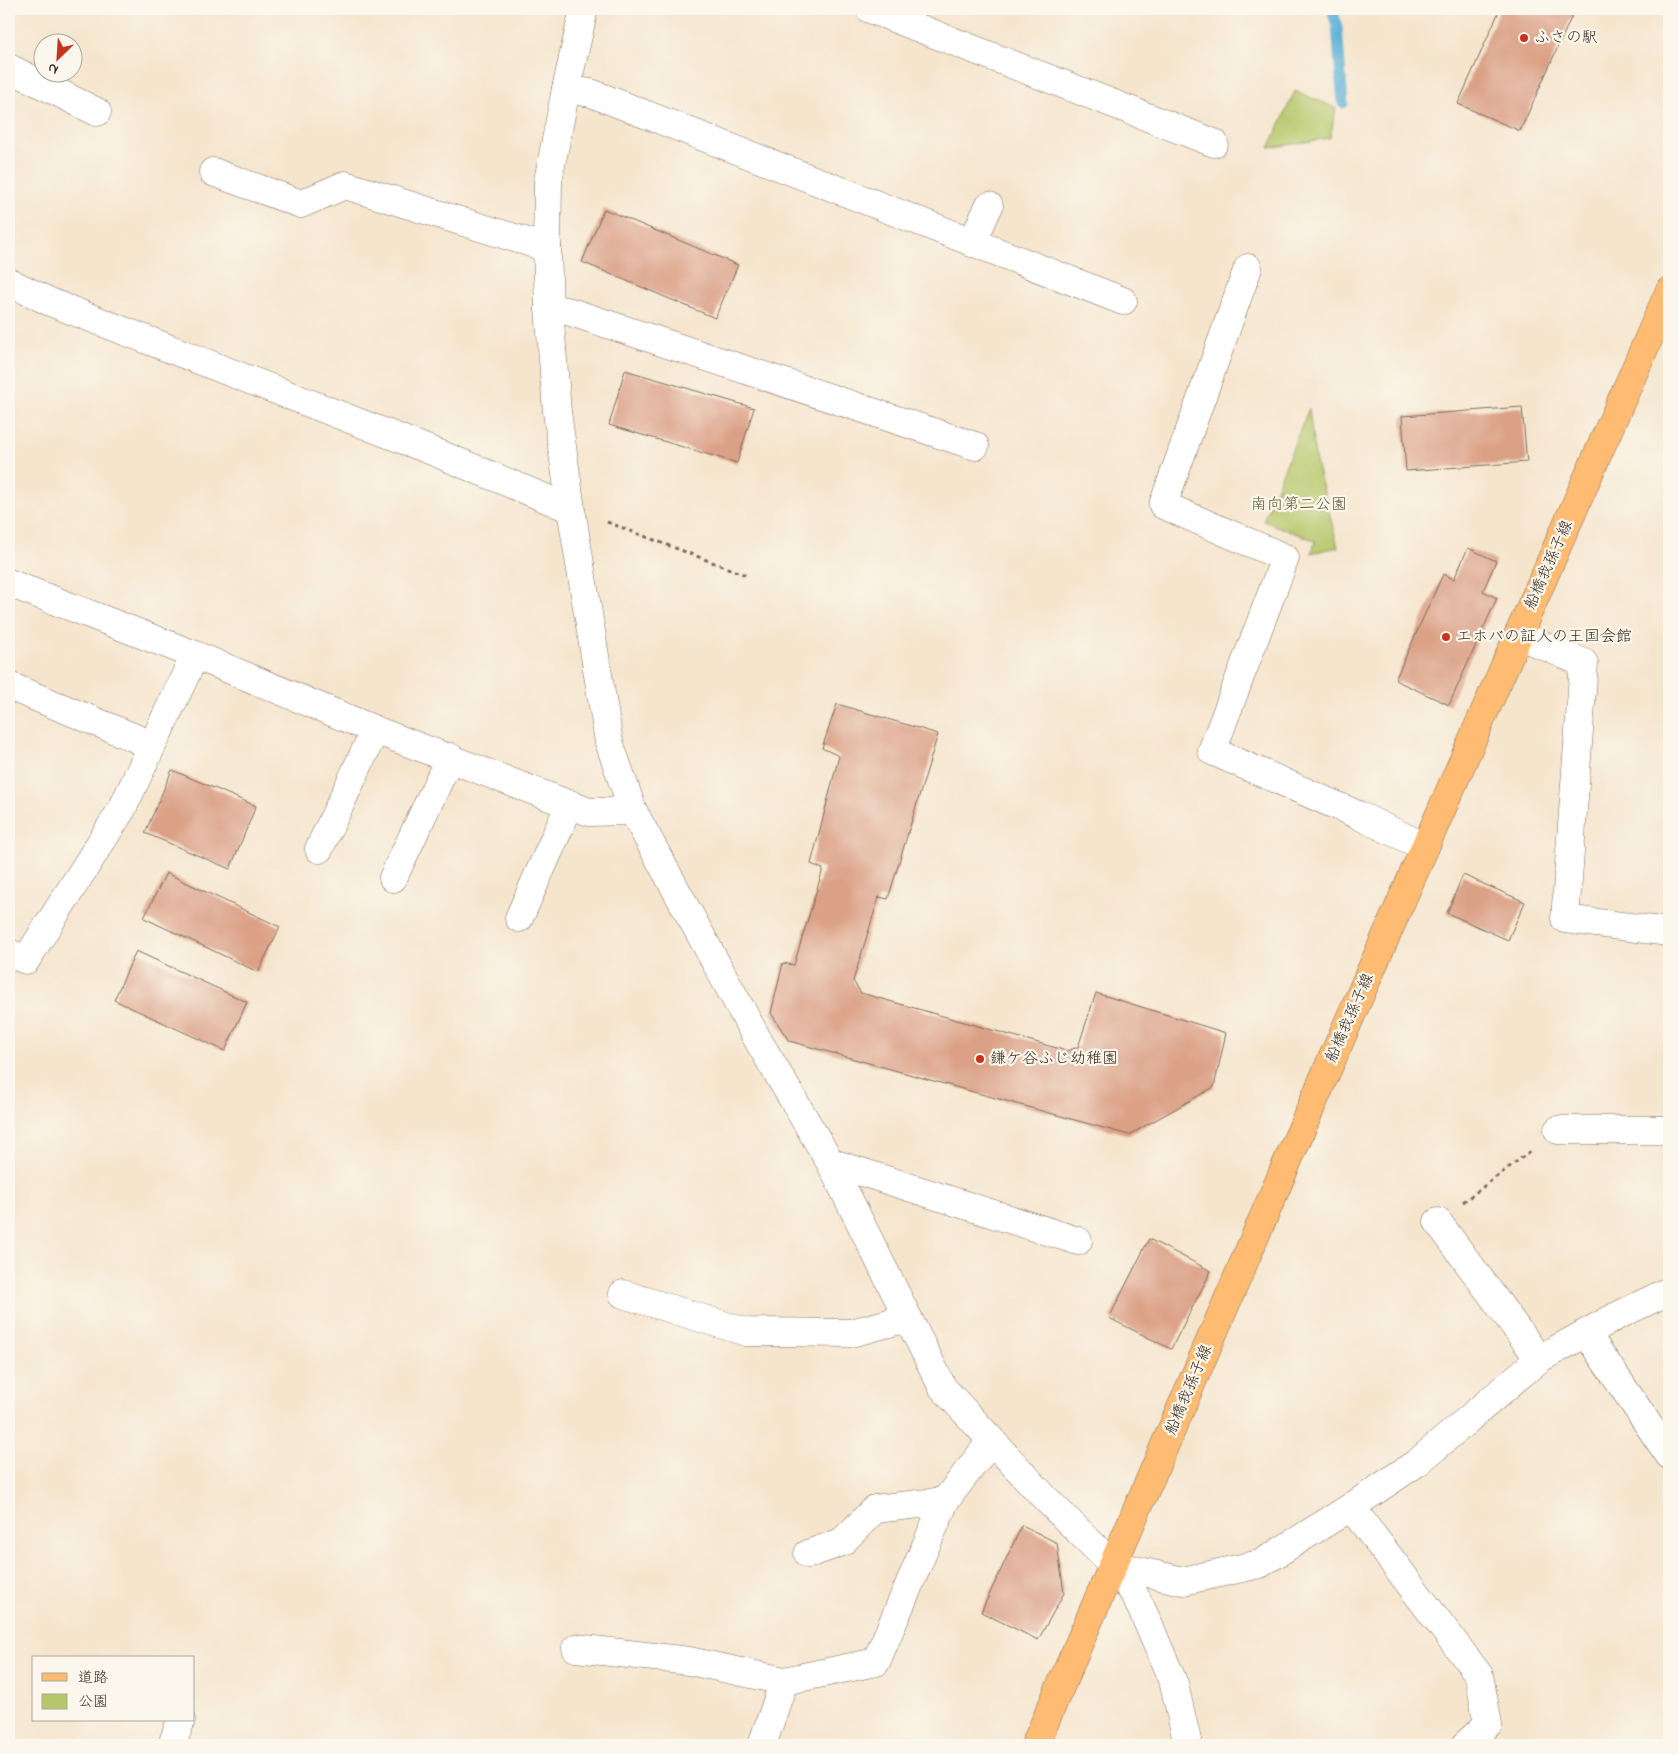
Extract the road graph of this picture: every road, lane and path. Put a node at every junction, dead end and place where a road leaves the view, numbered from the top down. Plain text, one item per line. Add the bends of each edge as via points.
1 (584, 9) edge
2 (870, 9) edge
3 (9, 68) edge
4 (566, 88) junction
5 (97, 112) dead end
6 (1214, 143) dead end
7 (213, 172) dead end
8 (989, 206) dead end
9 (972, 243) junction
10 (547, 248) junction
11 (1248, 268) dead end
12 (9, 282) edge
13 (1669, 292) edge
14 (1122, 301) dead end
15 (549, 308) junction
16 (975, 446) dead end
17 (571, 509) junction
18 (746, 575) dead end
19 (10, 586) edge
20 (1518, 635) junction
21 (196, 655) junction
22 (9, 686) edge
23 (375, 730) junction
24 (152, 745) junction
25 (450, 757) junction
26 (570, 804) junction
27 (633, 811) junction
28 (1425, 847) junction
29 (319, 849) dead end
30 (393, 878) dead end
31 (519, 918) dead end
32 (1669, 932) edge
33 (9, 953) edge
34 (1558, 1130) joint
35 (1669, 1130) edge
36 (830, 1162) junction
37 (1438, 1222) joint
38 (1078, 1241) dead end
39 (1669, 1291) edge
40 (623, 1294) dead end
41 (908, 1318) junction
42 (1586, 1333) junction
43 (1539, 1359) junction
44 (991, 1441) junction
45 (1669, 1455) edge
46 (945, 1501) junction
47 (1351, 1507) junction
48 (808, 1554) dead end
49 (1113, 1565) junction
50 (576, 1648) dead end
51 (784, 1680) junction
52 (179, 1722) edge
53 (172, 1745) edge
54 (762, 1745) edge
55 (1034, 1745) edge
56 (1188, 1745) edge
57 (1465, 1745) edge

1 - 4 street
2 - 6 street
3 - 5 street
4 - 9 street via 591,94
4 - 10 street via 548,181
7 - 10 street via 301,204 345,185
8 - 9 street
9 - 14 street
10 - 15 street
11 - 28 street via 1163,505 1285,558 1212,751
12 - 17 street via 50,302 437,453
13 - 20 main road, 船橋我孫子線
15 - 16 street via 571,312
15 - 17 street via 557,412
17 - 18 path
17 - 27 street via 609,742
19 - 21 street
20 - 28 main road, 船橋我孫子線
20 - 32 street via 1584,663 1565,919
21 - 23 street
21 - 24 street
22 - 24 street
23 - 25 street
23 - 29 street
24 - 33 street via 122,809 26,960
25 - 26 street
25 - 30 street
26 - 27 street via 590,812
26 - 31 street
27 - 36 street via 759,1042
28 - 49 main road, 船橋我孫子線
34 - 35 street
34 - 37 path
36 - 38 street
36 - 41 street
37 - 43 street
39 - 42 street
40 - 41 street via 746,1332 851,1333
41 - 44 street via 943,1388
42 - 43 street
42 - 45 street
43 - 47 street via 1418,1462
44 - 46 street
44 - 49 street
46 - 48 street via 875,1509 842,1542
46 - 51 street via 876,1662
47 - 49 street via 1260,1564 1183,1581
47 - 57 street via 1479,1675 1488,1724
49 - 55 main road, 船橋我孫子線
49 - 56 street via 1133,1592 1174,1684
50 - 51 street via 689,1661
51 - 54 street
52 - 53 street

